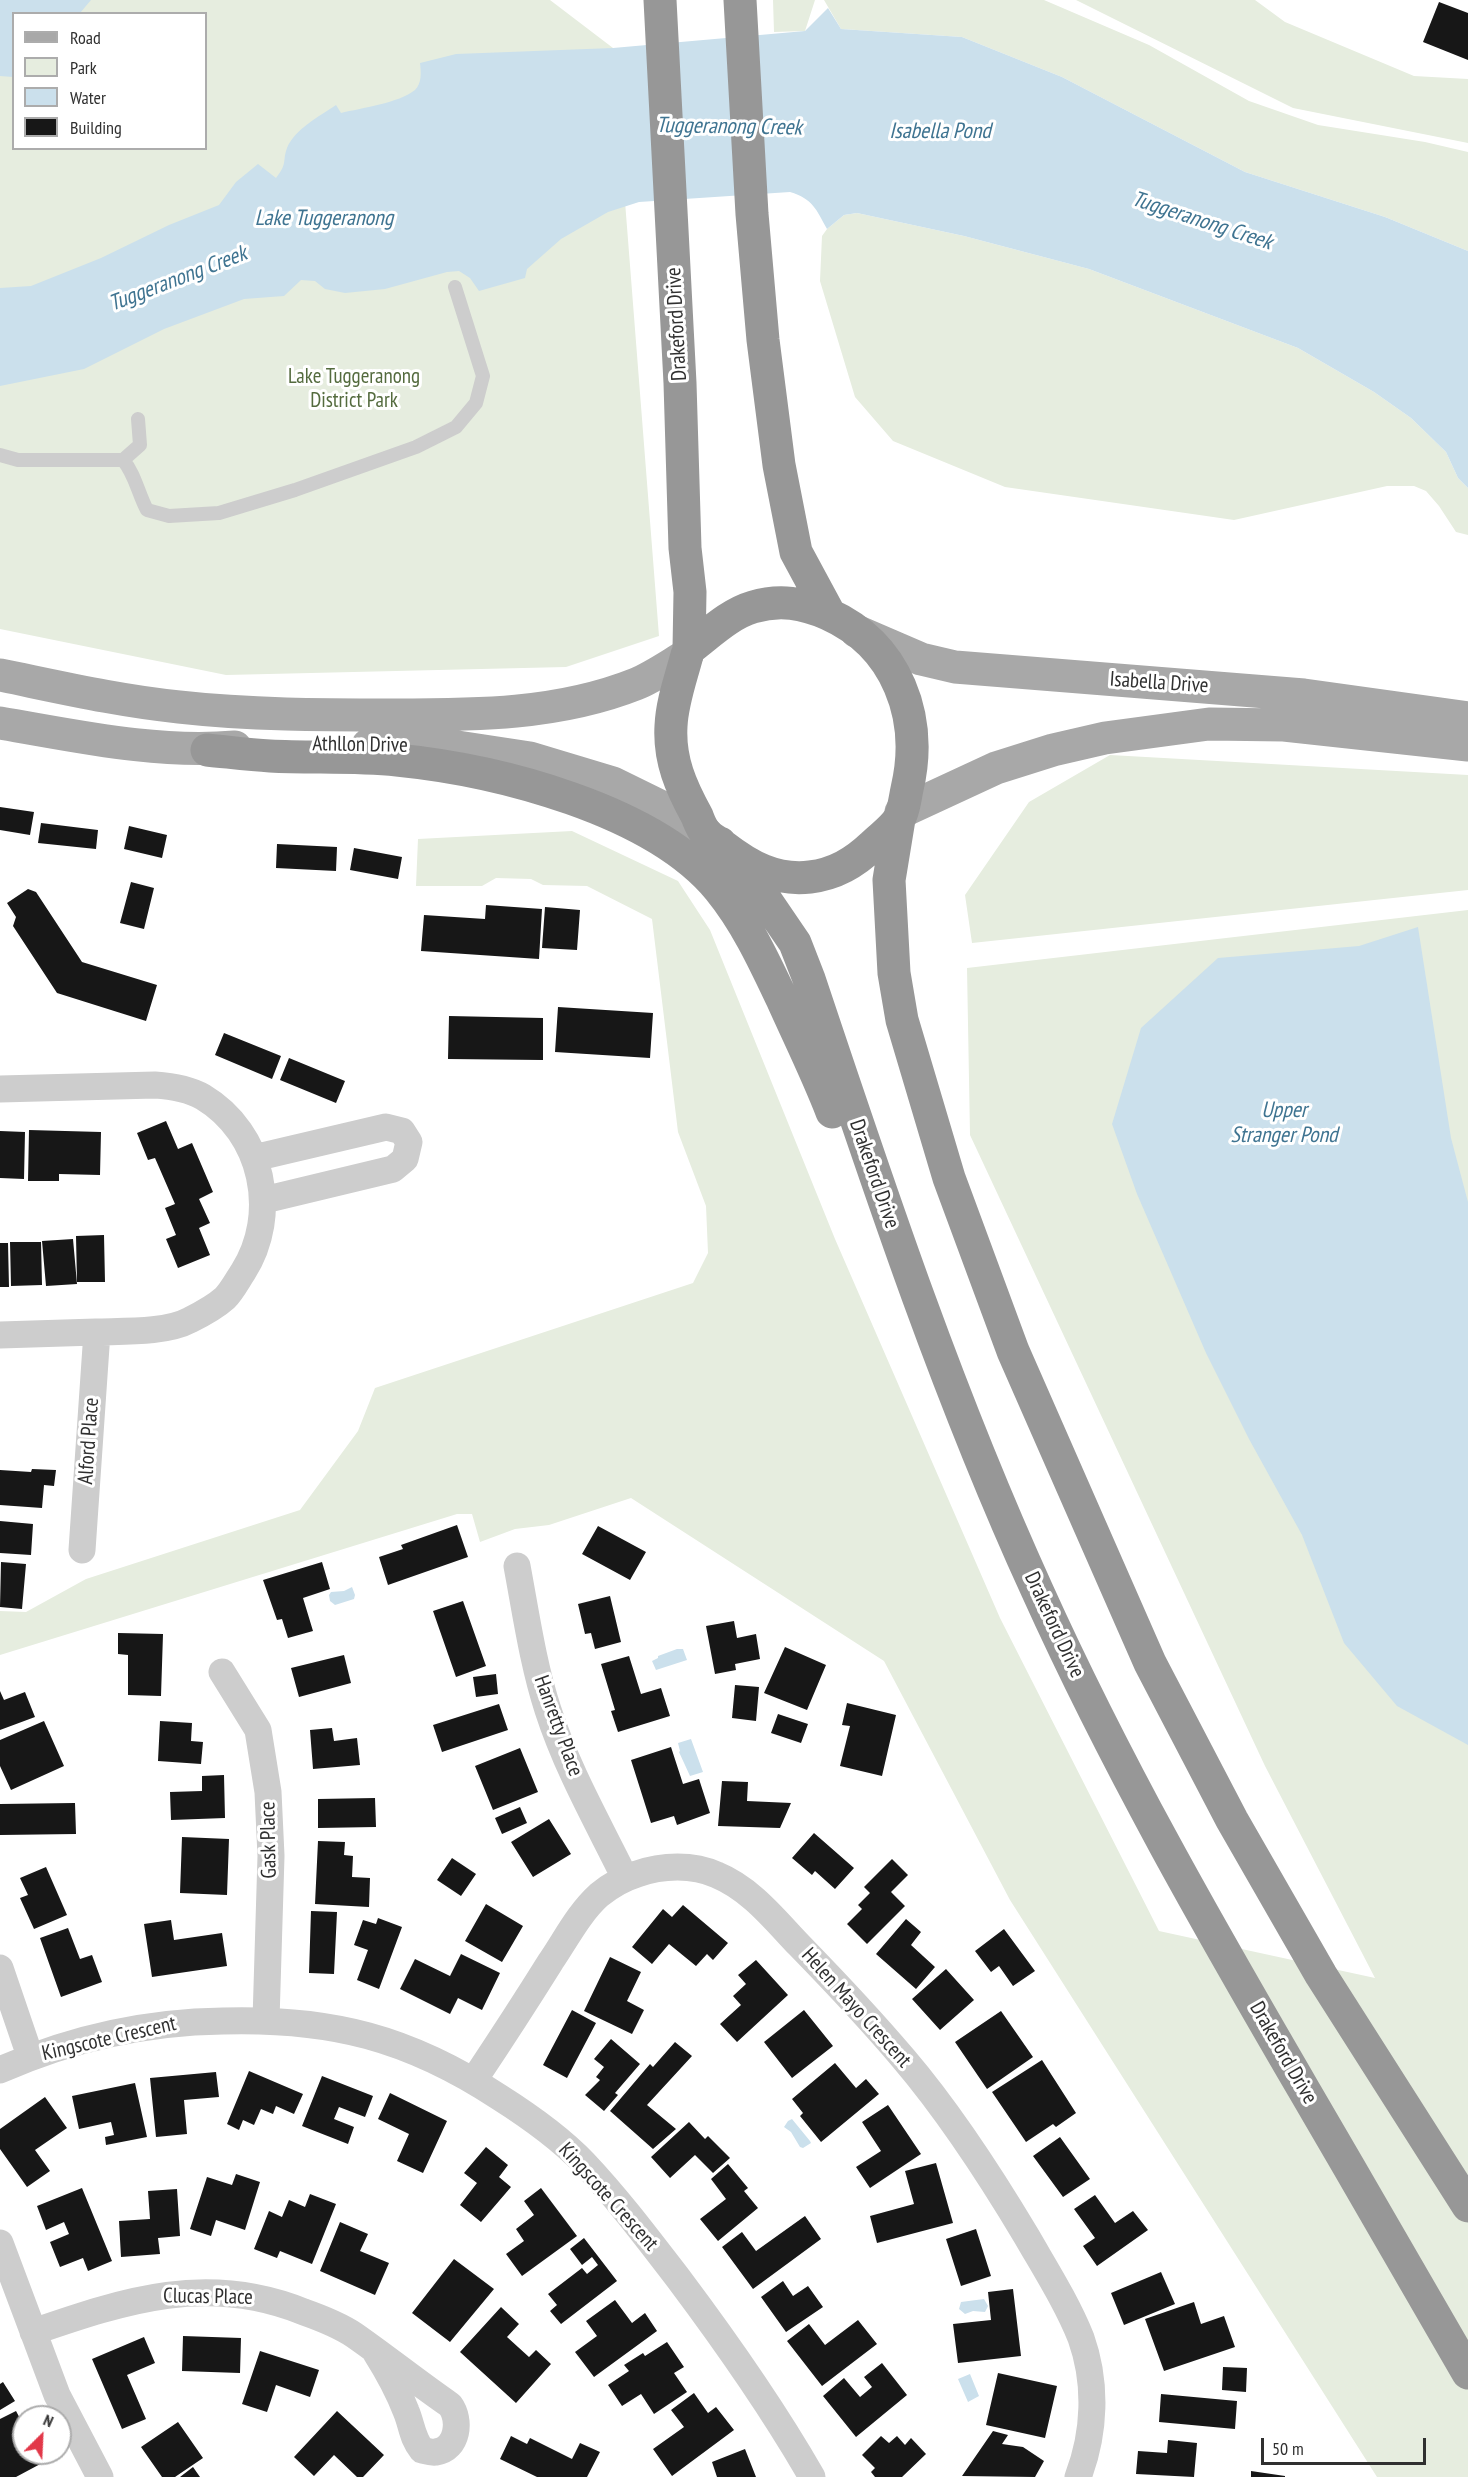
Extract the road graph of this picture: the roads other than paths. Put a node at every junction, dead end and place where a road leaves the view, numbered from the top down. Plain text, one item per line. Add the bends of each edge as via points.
1 (660, 0) edge
2 (740, 16) edge
3 (454, 287) dead end
4 (138, 419) dead end
5 (0, 455) edge
6 (123, 460) junction
7 (843, 623) junction
8 (688, 652) junction
9 (0, 675) edge
10 (1468, 718) edge
11 (0, 723) edge
12 (1468, 746) edge
13 (207, 750) junction
14 (900, 816) junction
15 (713, 838) junction
16 (0, 1089) edge
17 (254, 1158) junction
18 (264, 1200) junction
19 (906, 1267) junction
20 (97, 1332) junction
21 (0, 1335) edge
22 (82, 1550) dead end
23 (517, 1566) dead end
24 (222, 1672) dead end
25 (625, 1878) junction
26 (0, 1968) edge
27 (266, 2019) junction
28 (30, 2056) junction
29 (0, 2070) edge
30 (474, 2080) junction
31 (1468, 2206) edge
32 (0, 2243) edge
33 (33, 2332) junction
34 (376, 2353) dead end
35 (1468, 2373) edge
36 (100, 2477) edge
37 (813, 2477) edge
38 (1078, 2477) edge

1 - 8 highway, Drakeford Drive via 690,592
2 - 7 highway via 763,340 790,526 796,552
3 - 6 lane via 483,376 476,403 456,428 416,447 219,513 169,516 147,510
4 - 6 lane via 140,445
5 - 6 lane via 18,460
7 - 8 highway via 806,604 764,604 734,615
7 - 10 main road, Isabella Drive via 921,659 955,667 1304,694
7 - 14 highway via 876,647 895,677 909,712 912,750
8 - 9 main road, Athllon Drive via 637,684 583,701 510,714 274,714 179,707
8 - 15 highway, Drakeford Drive via 670,727 675,773
11 - 13 main road, Athllon Drive via 104,740
12 - 14 main road, Isabella Drive via 1284,725 1209,723 1053,750 996,768
13 - 15 main road, Athllon Drive via 267,745 451,746 530,758 613,783 672,812
13 - 19 highway via 396,760 460,769 572,800 632,823 676,849 718,888 760,952 818,1076 879,1229
14 - 15 highway via 867,850 826,875 799,878 760,870
14 - 31 highway via 890,879 894,974 902,1020 949,1178 1013,1351 1150,1664 1232,1820 1321,1975
15 - 19 highway, Drakeford Drive via 763,896 795,943
16 - 17 street via 171,1086 202,1096 227,1115
17 - 18 street
17 - 18 street via 386,1127 402,1131 409,1142 405,1158 393,1169
18 - 20 street via 259,1239 249,1264 214,1307 174,1326
19 - 35 highway, Drakeford Drive via 1036,1590 1128,1775 1192,1897
20 - 21 street
20 - 22 street, Alford Place
23 - 25 street, Hanretty Place via 549,1712 574,1774
24 - 27 street, Gask Place via 258,1730 268,1792 271,1856
25 - 30 street, Helen Mayo Crescent via 599,1895 578,1919
25 - 38 street, Helen Mayo Crescent via 673,1867 704,1870 746,1891 835,1982 935,2098 995,2184 1081,2339 1091,2376 1093,2417 1086,2458
26 - 28 street
27 - 28 street, Kingscote Crescent via 148,2026
27 - 30 street, Kingscote Crescent via 348,2030 401,2044
28 - 29 street, Kingscote Crescent
30 - 37 street, Kingscote Crescent via 531,2117 582,2161 627,2212 763,2395
32 - 33 street
33 - 34 street, Clucas Place via 156,2295 235,2294 285,2304 331,2322
33 - 36 street via 57,2396

